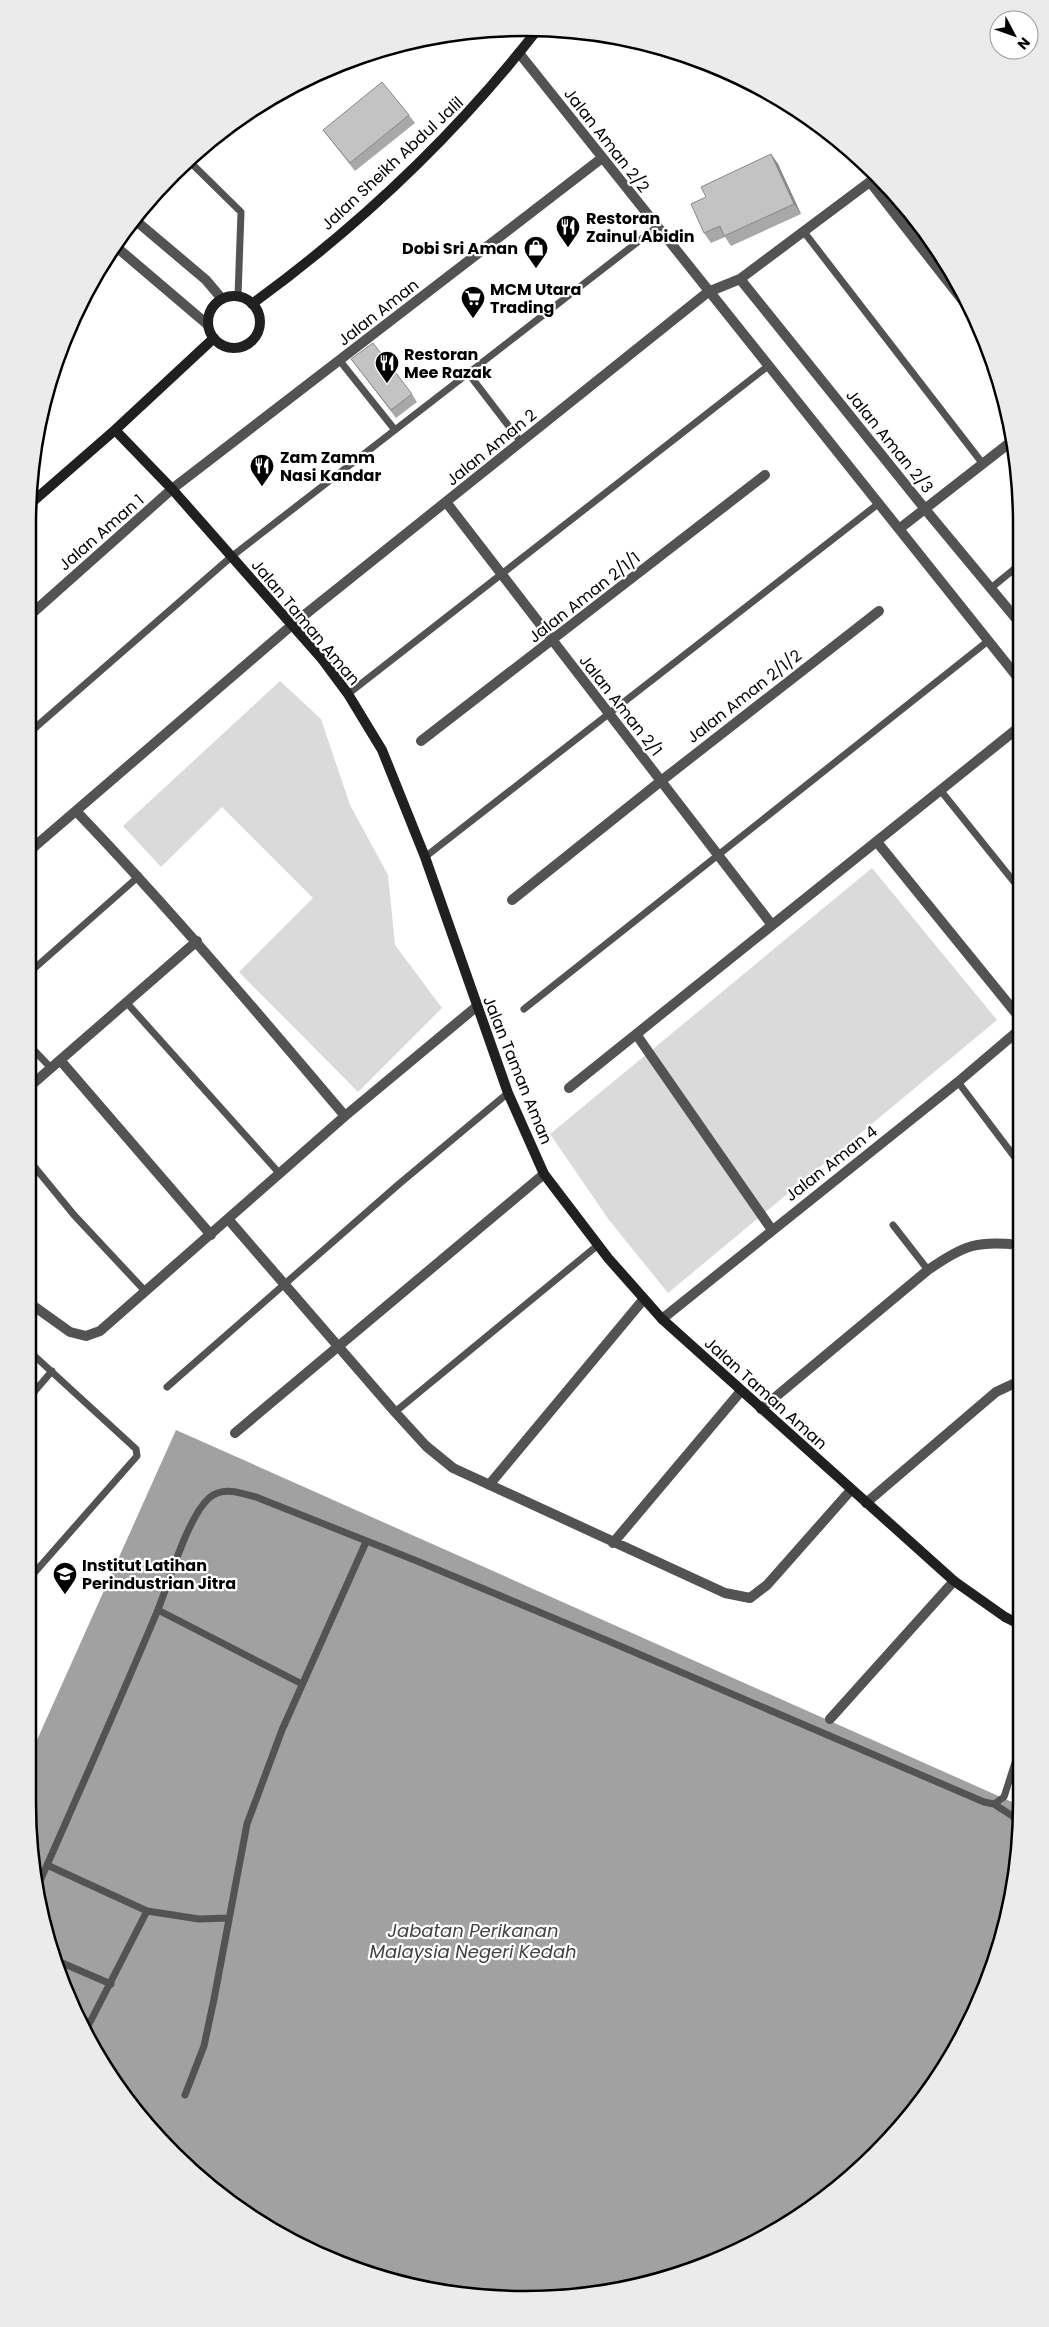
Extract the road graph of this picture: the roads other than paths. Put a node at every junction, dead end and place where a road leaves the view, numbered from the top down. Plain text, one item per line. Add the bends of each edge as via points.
1 (532, 36) edge
2 (519, 53) junction
3 (602, 158) junction
4 (194, 166) edge
5 (872, 180) edge
6 (876, 185) edge
7 (139, 224) edge
8 (656, 228) junction
9 (804, 232) junction
10 (926, 247) edge
11 (922, 250) junction
12 (121, 251) edge
13 (740, 279) junction
14 (949, 283) edge
15 (708, 292) junction
16 (238, 296) junction
17 (222, 299) junction
18 (252, 304) junction
19 (208, 325) junction
20 (214, 338) junction
21 (340, 361) junction
22 (768, 366) junction
23 (468, 373) junction
24 (115, 430) junction
25 (396, 430) junction
26 (521, 442) junction
27 (1006, 446) edge
28 (983, 464) junction
29 (765, 475) dead end
30 (172, 489) junction
31 (37, 498) edge
32 (446, 502) junction
33 (878, 504) junction
34 (925, 509) junction
35 (898, 529) junction
36 (231, 556) junction
37 (1013, 570) edge
38 (502, 575) junction
39 (991, 588) junction
40 (36, 609) edge
41 (879, 611) dead end
42 (1013, 615) edge
43 (292, 625) junction
44 (552, 640) junction
45 (988, 641) junction
46 (1013, 672) edge
47 (348, 694) junction
48 (609, 713) junction
49 (36, 727) edge
50 (1013, 736) edge
51 (421, 742) dead end
52 (660, 780) junction
53 (941, 790) junction
54 (76, 811) junction
55 (877, 842) junction
56 (36, 845) edge
57 (718, 856) junction
58 (424, 857) junction
59 (139, 876) junction
60 (1013, 880) edge
61 (512, 900) dead end
62 (772, 925) junction
63 (196, 941) junction
64 (36, 967) edge
65 (126, 1002) junction
66 (476, 1007) junction
67 (524, 1008) dead end
68 (1013, 1010) edge
69 (636, 1034) junction
70 (1013, 1035) edge
71 (36, 1052) edge
72 (60, 1060) junction
73 (51, 1068) junction
74 (36, 1081) edge
75 (958, 1082) junction
76 (569, 1088) dead end
77 (508, 1093) junction
78 (345, 1116) junction
79 (1013, 1154) edge
80 (36, 1170) edge
81 (280, 1174) junction
82 (544, 1174) junction
83 (228, 1220) junction
84 (893, 1225) dead end
85 (772, 1230) junction
86 (211, 1235) junction
87 (1013, 1244) edge
88 (598, 1245) junction
89 (928, 1270) junction
90 (284, 1284) junction
91 (146, 1292) junction
92 (643, 1300) junction
93 (36, 1308) edge
94 (662, 1319) junction
95 (338, 1347) junction
96 (36, 1357) edge
97 (52, 1371) junction
98 (1013, 1384) edge
99 (167, 1387) dead end
100 (36, 1390) edge
101 (742, 1391) junction
102 (761, 1409) junction
103 (395, 1412) junction
104 (235, 1434) dead end
105 (489, 1485) junction
106 (851, 1490) junction
107 (866, 1503) junction
108 (366, 1542) junction
109 (613, 1543) junction
110 (36, 1571) edge
111 (954, 1581) junction
112 (158, 1610) junction
113 (1013, 1621) edge
114 (302, 1684) junction
115 (830, 1720) dead end
116 (1013, 1769) edge
117 (994, 1804) junction
118 (1013, 1816) edge
119 (47, 1865) junction
120 (42, 1876) edge
121 (147, 1911) junction
122 (229, 1918) junction
123 (64, 1964) edge
124 (111, 1984) junction
125 (90, 2023) edge
126 (185, 2095) dead end

1 - 2 street, Jalan Sheikh Abdul Jalil
2 - 3 street, Jalan Aman 2/2
2 - 18 street, Jalan Sheikh Abdul Jalil via 482,97 398,182 298,270
3 - 8 street, Jalan Aman 2/2
3 - 21 street, Jalan Aman
4 - 16 lane via 241,212
5 - 9 street, Jalan Aman 2
6 - 11 street
7 - 17 street via 206,280
8 - 15 street, Jalan Aman 2/2
8 - 23 lane
9 - 13 street, Jalan Aman 2
9 - 28 lane
10 - 11 lane
11 - 14 street
12 - 19 street
13 - 15 street, Jalan Aman 2
13 - 34 street, Jalan Aman 2/3
15 - 22 street, Jalan Aman 2/2
15 - 26 street, Jalan Aman 2
16 - 17 street
16 - 18 street
17 - 19 street via 211,310
18 - 20 street via 260,318 251,341 236,348 220,344
19 - 20 street
20 - 24 street
21 - 25 lane
21 - 30 street, Jalan Aman
22 - 33 street, Jalan Aman 2/2
22 - 38 lane
23 - 25 lane
23 - 26 lane
24 - 30 street, Jalan Taman Aman
24 - 31 street
25 - 36 lane
26 - 32 street, Jalan Aman 2
27 - 28 street
28 - 34 street
29 - 44 street, Jalan Aman 2/1/1
30 - 36 street, Jalan Taman Aman
30 - 40 street, Jalan Aman 1
32 - 38 street, Jalan Aman 2/1
32 - 43 street, Jalan Aman 2
33 - 35 street, Jalan Aman 2/2
33 - 48 lane
34 - 35 street
34 - 39 street, Jalan Aman 2/3
35 - 45 street, Jalan Aman 2/2
36 - 43 street, Jalan Taman Aman
36 - 49 lane
37 - 39 lane
38 - 44 street, Jalan Aman 2/1
38 - 47 lane
39 - 42 street, Jalan Aman 2/3
41 - 52 street, Jalan Aman 2/1/2
43 - 47 street, Jalan Taman Aman
43 - 54 street, Jalan Aman 2
44 - 48 street, Jalan Aman 2/1
44 - 51 street, Jalan Aman 2/1/1
45 - 46 street, Jalan Aman 2/2
45 - 57 lane
47 - 58 street, Jalan Taman Aman via 382,750
48 - 52 street, Jalan Aman 2/1
48 - 58 lane
50 - 53 street
52 - 57 street, Jalan Aman 2/1
52 - 61 street, Jalan Aman 2/1/2
53 - 55 street
53 - 60 lane
54 - 56 street, Jalan Aman 2
54 - 59 street
55 - 62 street
55 - 68 street
57 - 62 street, Jalan Aman 2/1
57 - 67 lane
58 - 66 street, Jalan Taman Aman
59 - 63 street
59 - 64 lane
62 - 69 street
63 - 65 street
63 - 78 street
65 - 72 street
65 - 81 lane
66 - 77 street, Jalan Taman Aman
66 - 78 street
69 - 76 street
69 - 85 street
70 - 75 street, Jalan Aman 4
71 - 73 lane
72 - 73 street
72 - 86 street
73 - 74 street
75 - 79 lane
75 - 85 street, Jalan Aman 4
77 - 82 street, Jalan Taman Aman
77 - 90 lane
78 - 81 street
80 - 91 lane
81 - 83 street
82 - 88 street, Jalan Taman Aman
82 - 95 street
83 - 86 street
83 - 90 street
84 - 89 lane
85 - 94 street, Jalan Aman 4
86 - 91 street
87 - 89 street via 972,1244
88 - 92 street, Jalan Taman Aman
88 - 103 lane
89 - 102 street
90 - 95 street
90 - 99 lane
91 - 93 street via 100,1331 86,1336 70,1332
92 - 94 street, Jalan Taman Aman
92 - 105 street
94 - 101 street, Jalan Taman Aman
95 - 103 street
95 - 104 street
96 - 97 lane
97 - 100 lane
97 - 110 lane via 136,1449 136,1456
98 - 107 street via 996,1392
101 - 102 street, Jalan Taman Aman
101 - 109 street
102 - 106 street, Jalan Taman Aman
103 - 105 street via 426,1446 453,1468
105 - 109 street
106 - 107 street, Jalan Taman Aman
106 - 109 street via 767,1585 750,1598 725,1592
107 - 111 street, Jalan Taman Aman
108 - 112 lane via 256,1497 222,1491 209,1498 190,1528
108 - 114 lane
108 - 117 lane
111 - 113 street, Jalan Taman Aman
111 - 115 street
112 - 114 lane
112 - 119 lane
114 - 122 lane via 247,1824
116 - 117 lane via 1004,1797
117 - 118 lane
119 - 120 lane
119 - 121 lane
121 - 122 lane via 199,1920
121 - 124 lane
122 - 126 lane via 204,2046
123 - 124 lane
124 - 125 lane

